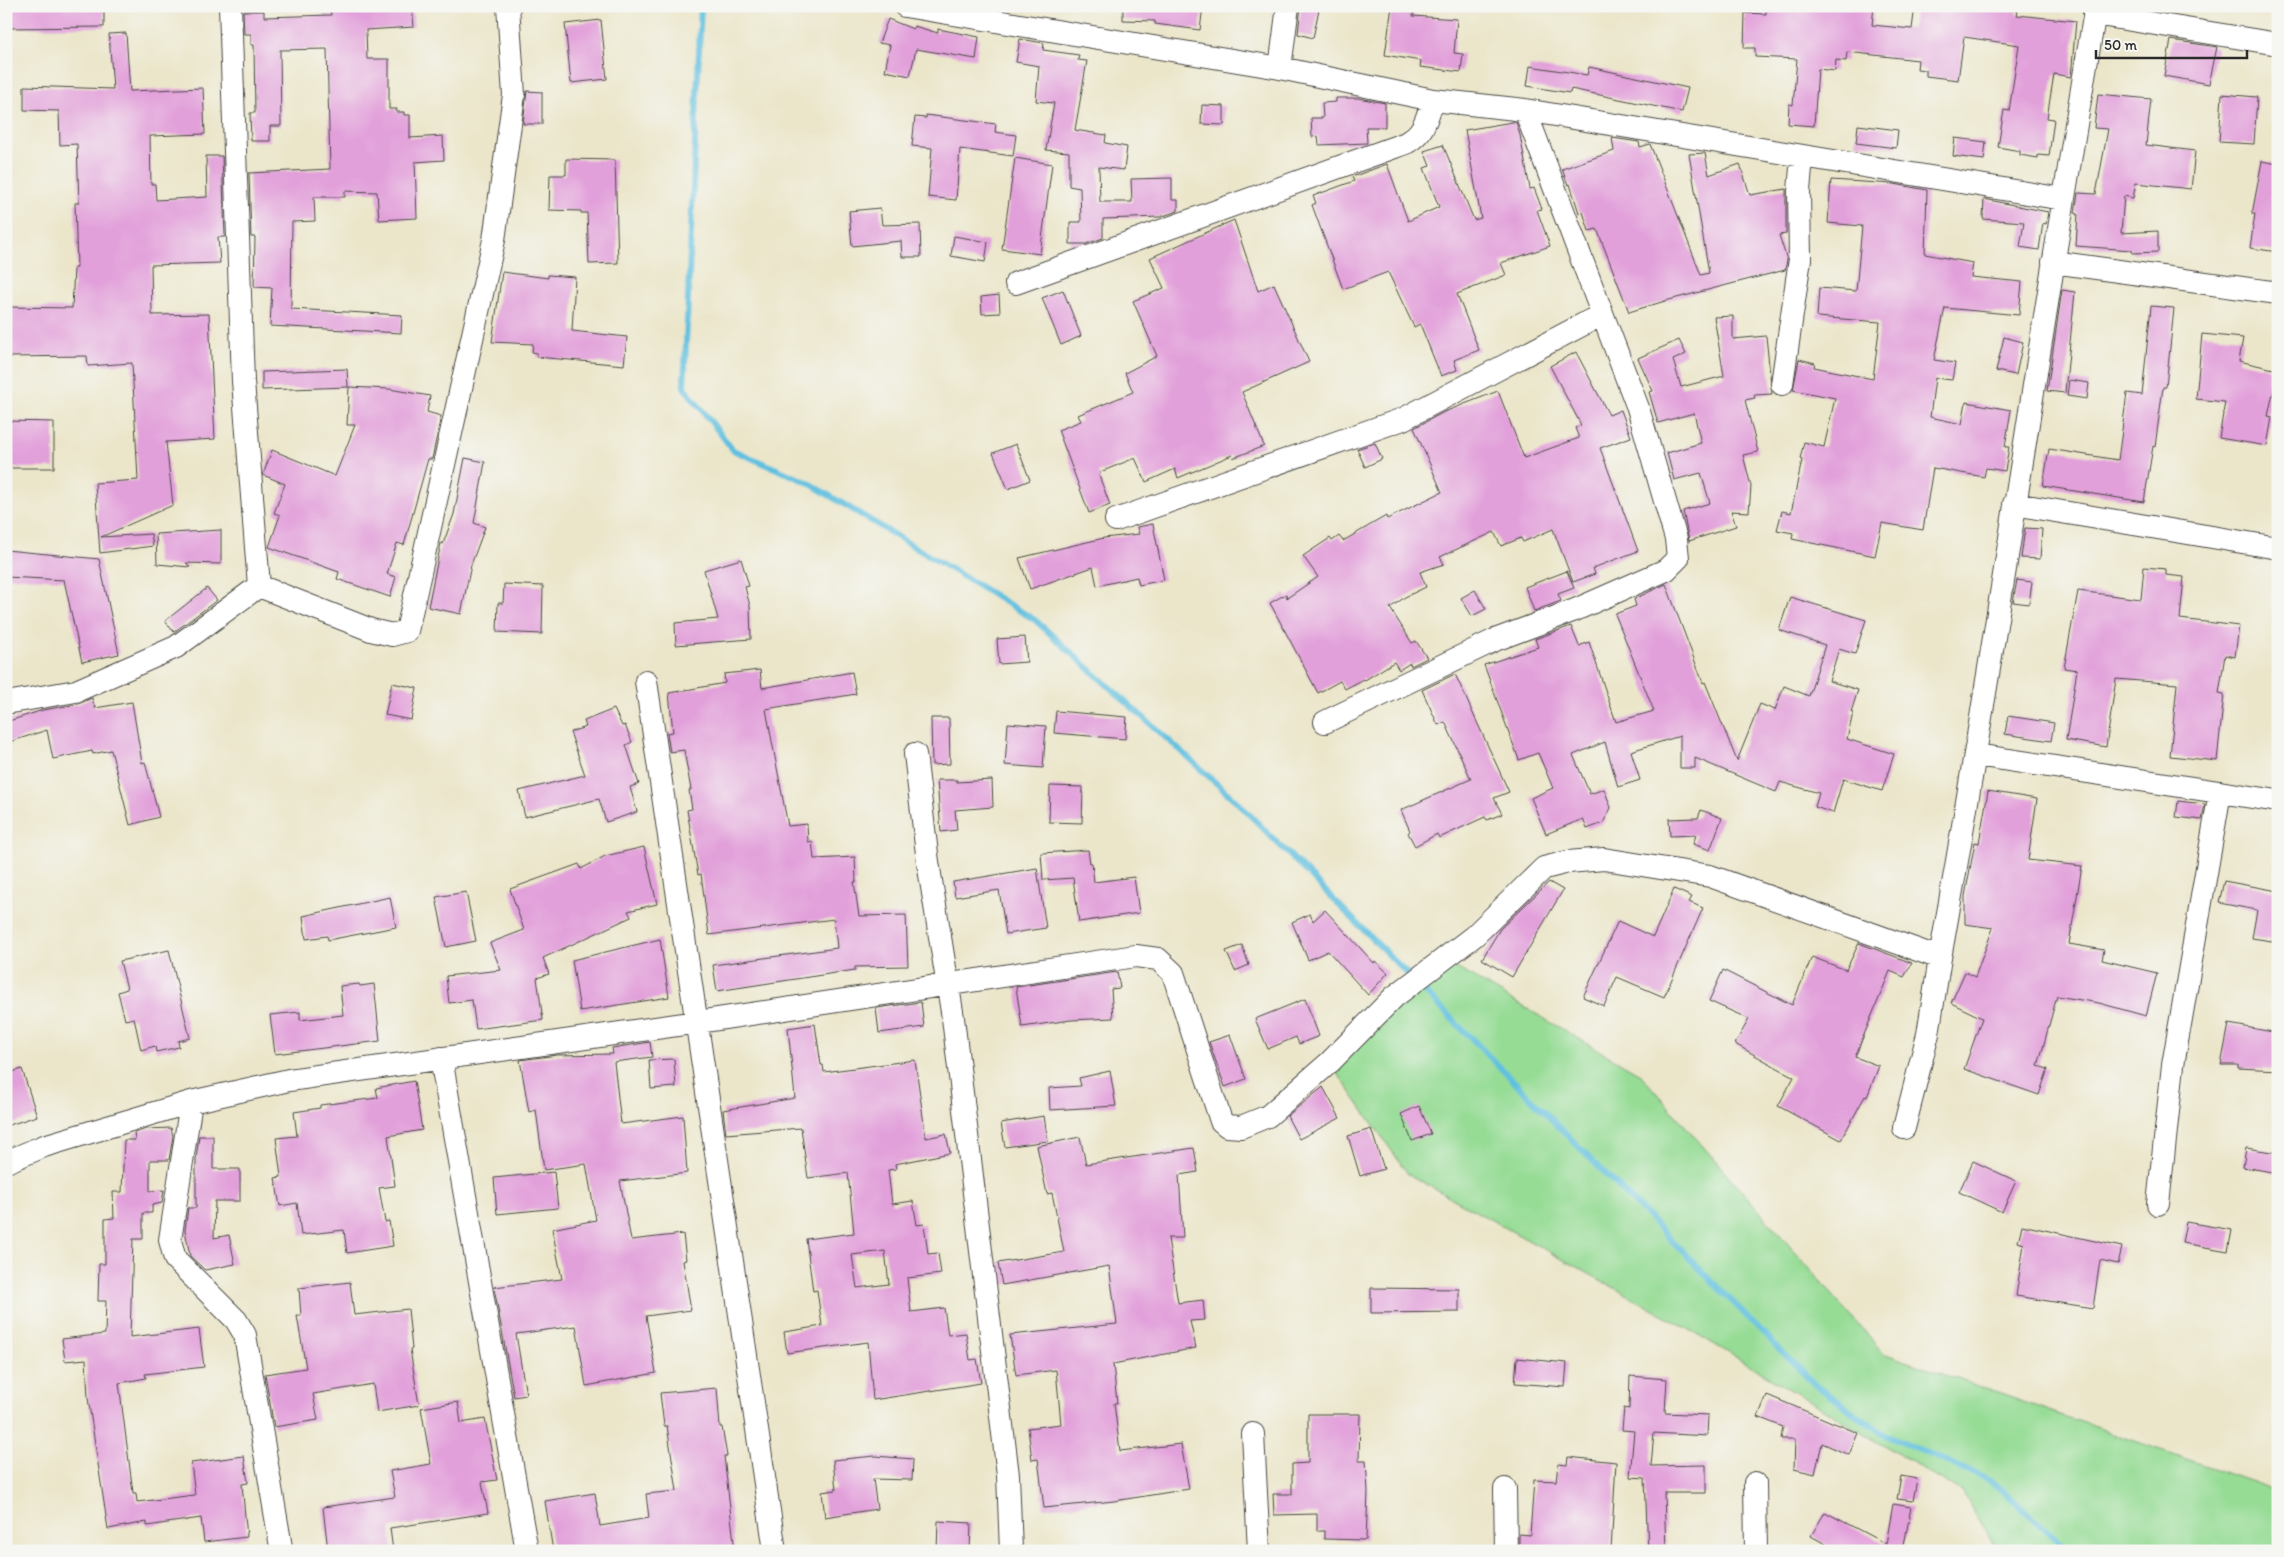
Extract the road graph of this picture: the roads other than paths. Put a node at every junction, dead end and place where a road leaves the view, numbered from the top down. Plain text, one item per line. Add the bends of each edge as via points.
1 (230, 6) edge
2 (508, 6) edge
3 (905, 6) edge
4 (1288, 6) edge
5 (2095, 10) edge
6 (2278, 44) edge
7 (1280, 68) junction
8 (1433, 100) junction
9 (1525, 110) junction
10 (1802, 156) junction
11 (2063, 199) junction
12 (2053, 262) junction
13 (1016, 283) dead end
14 (2278, 293) edge
15 (1601, 315) junction
16 (1782, 384) dead end
17 (2014, 504) junction
18 (1116, 520) dead end
19 (2278, 548) edge
20 (259, 586) junction
21 (646, 681) dead end
22 (6, 704) edge
23 (1326, 722) dead end
24 (915, 754) dead end
25 (1976, 755) junction
26 (2220, 792) junction
27 (2278, 801) edge
28 (1940, 958) junction
29 (946, 985) junction
30 (698, 1022) junction
31 (441, 1058) junction
32 (191, 1102) junction
33 (1904, 1128) dead end
34 (6, 1162) edge
35 (2158, 1204) dead end
36 (1253, 1434) dead end
37 (1755, 1483) dead end
38 (1505, 1489) dead end
39 (281, 1547) dead end
40 (527, 1551) edge
41 (776, 1551) edge
42 (1012, 1551) edge
43 (1259, 1551) edge
44 (1506, 1551) edge
45 (1756, 1551) edge

1 - 20 street via 243,381
2 - 20 street via 514,95 494,240 407,632 392,635 371,630
3 - 7 street
4 - 7 street
5 - 6 street
5 - 11 street
7 - 8 street
8 - 9 street
8 - 13 street via 1422,129 1406,143
9 - 10 street
9 - 15 street
10 - 11 street
10 - 16 street via 1800,259
11 - 12 street
12 - 14 street
12 - 17 street
15 - 18 street via 1403,418
15 - 23 street via 1638,408 1676,539 1678,558 1666,570 1575,610 1494,640
17 - 19 street
17 - 25 street
20 - 22 street via 176,647 76,691
21 - 30 street
24 - 29 street
25 - 26 street
25 - 28 street
26 - 27 street
26 - 35 street via 2173,1065
28 - 29 street via 1710,876 1604,859 1568,862 1544,868 1474,936 1394,997 1330,1062 1268,1116 1241,1127 1227,1126 1221,1121 1173,973 1158,959 1136,956
28 - 33 street via 1928,1034
29 - 30 street
29 - 42 street via 954,1028 1005,1456
30 - 31 street
30 - 41 street
31 - 32 street via 289,1080
31 - 40 street
32 - 34 street via 44,1146
32 - 39 street via 170,1240 175,1260 236,1320 245,1335
36 - 43 street
37 - 45 street
38 - 44 street

